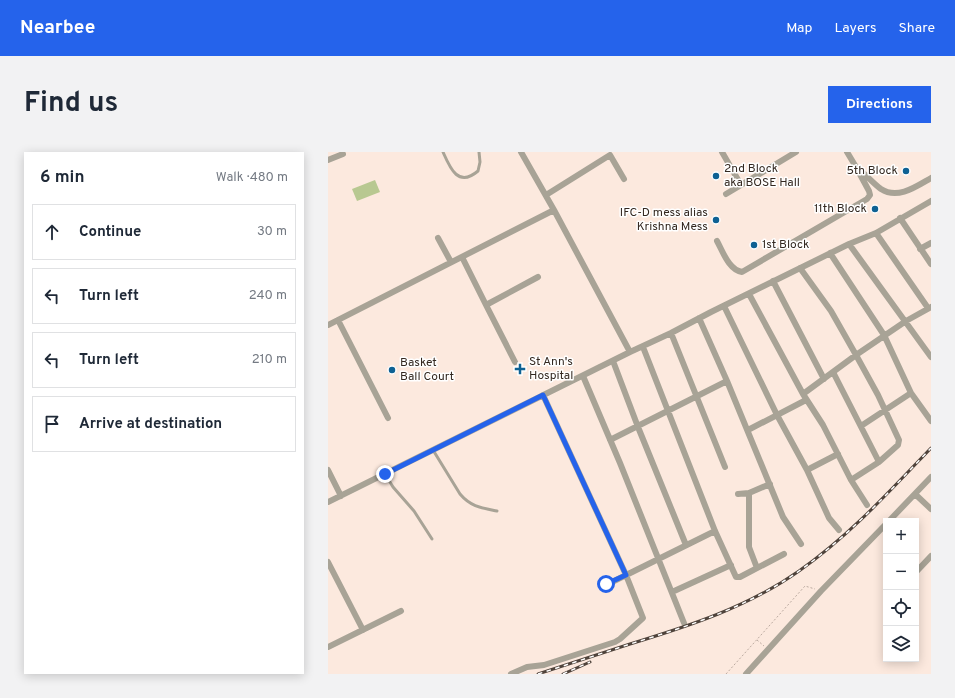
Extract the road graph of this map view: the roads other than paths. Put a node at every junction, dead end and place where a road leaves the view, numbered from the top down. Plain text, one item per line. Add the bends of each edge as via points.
1 (443, 152) edge
2 (479, 152) edge
3 (521, 152) edge
4 (722, 152) edge
5 (796, 152) edge
6 (847, 152) edge
7 (343, 154) dead end
8 (328, 160) edge
9 (856, 167) junction
10 (931, 178) edge
11 (624, 179) dead end
12 (741, 185) junction
13 (726, 194) dead end
14 (546, 195) junction
15 (931, 201) edge
16 (554, 210) junction
17 (900, 218) junction
18 (876, 233) junction
19 (438, 238) dead end
20 (716, 241) dead end
21 (931, 243) edge
22 (849, 244) junction
23 (920, 249) junction
24 (830, 253) junction
25 (462, 257) junction
26 (451, 262) junction
27 (931, 264) edge
28 (800, 268) junction
29 (538, 277) dead end
30 (773, 281) junction
31 (749, 294) junction
32 (486, 304) junction
33 (724, 306) junction
34 (930, 308) edge
35 (699, 318) junction
36 (338, 320) junction
37 (906, 321) junction
38 (328, 325) edge
39 (671, 333) junction
40 (884, 335) junction
41 (643, 347) junction
42 (630, 352) junction
43 (856, 355) junction
44 (931, 357) edge
45 (613, 361) junction
46 (516, 362) dead end
47 (833, 372) junction
48 (583, 376) junction
49 (824, 378) junction
50 (727, 381) junction
51 (912, 393) junction
52 (543, 395) junction
53 (697, 396) junction
54 (804, 397) junction
55 (668, 411) junction
56 (885, 411) junction
57 (777, 415) junction
58 (388, 418) dead end
59 (931, 421) edge
60 (638, 426) junction
61 (861, 426) junction
62 (748, 430) junction
63 (610, 440) junction
64 (433, 450) junction
65 (838, 454) junction
66 (879, 462) junction
67 (725, 467) dead end
68 (328, 470) edge
69 (807, 470) junction
70 (385, 474) junction
71 (931, 477) edge
72 (851, 480) junction
73 (770, 484) junction
74 (749, 493) junction
75 (738, 494) dead end
76 (915, 494) junction
77 (341, 496) junction
78 (328, 502) edge
79 (867, 505) dead end
80 (931, 509) edge
81 (497, 511) dead end
82 (892, 518) edge
83 (883, 527) edge
84 (839, 530) dead end
85 (716, 531) junction
86 (432, 539) dead end
87 (801, 544) dead end
88 (686, 545) junction
89 (784, 554) dead end
90 (931, 556) edge
91 (658, 559) junction
92 (328, 562) edge
93 (731, 565) junction
94 (757, 568) junction
95 (919, 569) edge
96 (626, 575) junction
97 (606, 584) dead end
98 (672, 592) junction
99 (401, 610) dead end
100 (684, 624) dead end
101 (363, 630) junction
102 (328, 647) edge
103 (511, 674) edge
104 (746, 674) edge

1 - 2 lane via 456,176 462,177 478,171
3 - 14 street
4 - 12 street
5 - 12 street
6 - 9 street
7 - 8 street
9 - 10 street via 883,190 893,193 913,189
9 - 20 street via 869,191 867,199 742,272 732,268
11 - 14 street via 610,155
12 - 13 street
14 - 16 street
15 - 17 street
16 - 25 street
16 - 42 street
17 - 18 street
17 - 23 street
18 - 22 street
18 - 34 street
19 - 26 street
21 - 23 street
22 - 24 street
22 - 37 street
23 - 27 street
24 - 28 street
24 - 40 street
25 - 26 street
25 - 32 street
26 - 36 street
28 - 30 street
28 - 43 street via 831,311
29 - 32 street
30 - 31 street
30 - 49 street
31 - 33 street
31 - 54 street
32 - 46 street
33 - 35 street
33 - 57 street
34 - 37 street
35 - 39 street
35 - 50 street
36 - 38 street
36 - 58 street
37 - 40 street
37 - 44 street
39 - 41 street
39 - 53 street
40 - 43 street
40 - 51 street
41 - 42 street
41 - 55 street
42 - 45 street
43 - 47 street
43 - 56 street
45 - 48 street
45 - 60 street
47 - 49 street
47 - 61 street
48 - 52 street
48 - 63 street
49 - 54 street
50 - 53 street
50 - 62 street
51 - 56 street
51 - 59 street
52 - 64 street
52 - 96 street
53 - 55 street
53 - 67 street
54 - 57 street
54 - 65 street
55 - 60 street
55 - 85 street
56 - 61 street
56 - 66 street via 899,443
57 - 62 street
57 - 69 street
60 - 63 street
60 - 88 street
61 - 66 street
62 - 73 street
63 - 91 street
64 - 70 street
64 - 81 lane via 465,500 474,506
65 - 69 street
65 - 72 street
66 - 72 street
68 - 77 street
69 - 84 street via 829,518
70 - 77 street
70 - 86 lane
71 - 76 street
72 - 79 street
73 - 74 street
73 - 87 street via 786,523
74 - 75 street
74 - 94 street via 749,547
76 - 80 street
76 - 82 street
77 - 78 street
83 - 104 street
85 - 88 street
85 - 93 street
88 - 91 street
89 - 94 street
90 - 95 street
91 - 96 street
91 - 98 street
92 - 101 street
93 - 94 street via 738,578
93 - 98 street
96 - 97 street
96 - 103 street via 643,618 620,639
98 - 100 street
99 - 101 street
101 - 102 street

